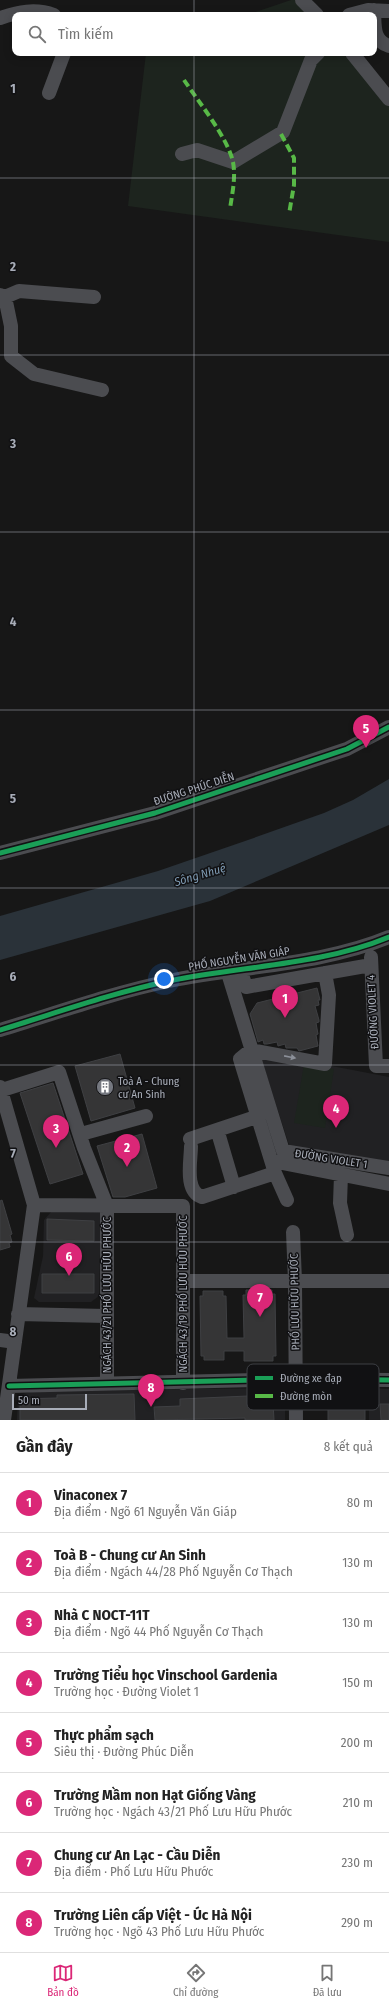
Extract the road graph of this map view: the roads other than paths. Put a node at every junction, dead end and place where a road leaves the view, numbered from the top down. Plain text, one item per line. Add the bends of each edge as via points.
1 (302, 0) edge
2 (374, 10) joint
3 (389, 11) edge
4 (20, 12) edge
5 (46, 12) edge
6 (314, 12) edge
7 (364, 12) edge
8 (12, 14) edge
9 (0, 18) edge
10 (377, 38) edge
11 (389, 46) edge
12 (63, 56) edge
13 (315, 56) edge
14 (355, 56) edge
15 (386, 91) edge
16 (49, 93) dead end
17 (182, 154) dead end
18 (2, 296) edge
19 (94, 296) dead end
20 (102, 390) dead end
21 (389, 727) edge
22 (0, 853) edge
23 (389, 937) edge
24 (370, 945) junction
25 (371, 965) junction
26 (234, 969) junction
27 (325, 973) junction
28 (240, 990) junction
29 (0, 1030) edge
30 (251, 1050) junction
31 (389, 1066) edge
32 (1, 1088) edge
33 (146, 1116) dead end
34 (259, 1116) junction
35 (81, 1134) junction
36 (219, 1136) dead end
37 (274, 1167) junction
38 (389, 1168) edge
39 (341, 1175) junction
40 (389, 1184) edge
41 (234, 1187) junction
42 (287, 1200) dead end
43 (34, 1205) junction
44 (107, 1206) junction
45 (293, 1232) dead end
46 (347, 1235) dead end
47 (184, 1281) junction
48 (295, 1281) junction
49 (389, 1282) edge
50 (18, 1314) junction
51 (106, 1316) junction
52 (0, 1340) edge
53 (15, 1342) junction
54 (296, 1364) edge
55 (379, 1380) edge
56 (389, 1380) edge
57 (247, 1381) edge
58 (183, 1383) junction
59 (107, 1384) junction
60 (9, 1386) junction
61 (4, 1420) edge

1 - 6 street
2 - 3 street
2 - 7 street
4 - 5 street
8 - 9 street
10 - 11 street
12 - 16 street
13 - 17 street via 311,60 283,132 233,162 197,150
14 - 15 street
18 - 19 street via 19,291
18 - 20 street via 11,326 11,356 34,374
21 - 22 street, ĐƯỜNG PHÚC DIỄN via 347,749 155,813
23 - 24 street, PHỐ NGUYỄN VĂN GIÁP
24 - 25 street, ĐƯỜNG VIOLET 4
24 - 26 street, PHỐ NGUYỄN VĂN GIÁP via 332,955
25 - 27 street
25 - 31 street, ĐƯỜNG VIOLET 4 via 376,1066
26 - 28 street
26 - 29 street, PHỐ NGUYỄN VĂN GIÁP via 129,990
27 - 28 street
30 -> 27 street via 325,1064 329,995
28 - 30 street
30 - 34 street via 240,1059
30 - 38 street, ĐƯỜNG VIOLET 1 via 282,1151
32 - 35 street via 59,1072
32 - 43 street
33 - 35 street
34 - 37 street
34 - 41 street via 190,1143 190,1181 198,1195 202,1197
35 - 44 street
36 - 41 street
37 - 39 street
37 - 41 street
37 - 42 street
39 - 40 street
39 - 46 street via 340,1203
43 - 44 street
43 - 50 street
44 - 47 street, NGÁCH 43/19 PHỐ LƯU HỮU PHƯỚC via 183,1206
44 - 51 street, NGÁCH 43/21 PHỐ LƯU HỮU PHƯỚC
45 - 48 street, PHỐ LƯU HỮU PHƯỚC
47 - 48 street
47 - 58 street, NGÁCH 43/19 PHỐ LƯU HỮU PHƯỚC
48 - 49 street
48 - 54 street, PHỐ LƯU HỮU PHƯỚC
50 - 51 street
50 - 53 street
51 - 59 street, NGÁCH 43/21 PHỐ LƯU HỮU PHƯỚC
52 - 53 street
53 - 60 street
55 - 56 street
57 - 58 street
58 - 59 street
59 - 60 street
60 - 61 street

